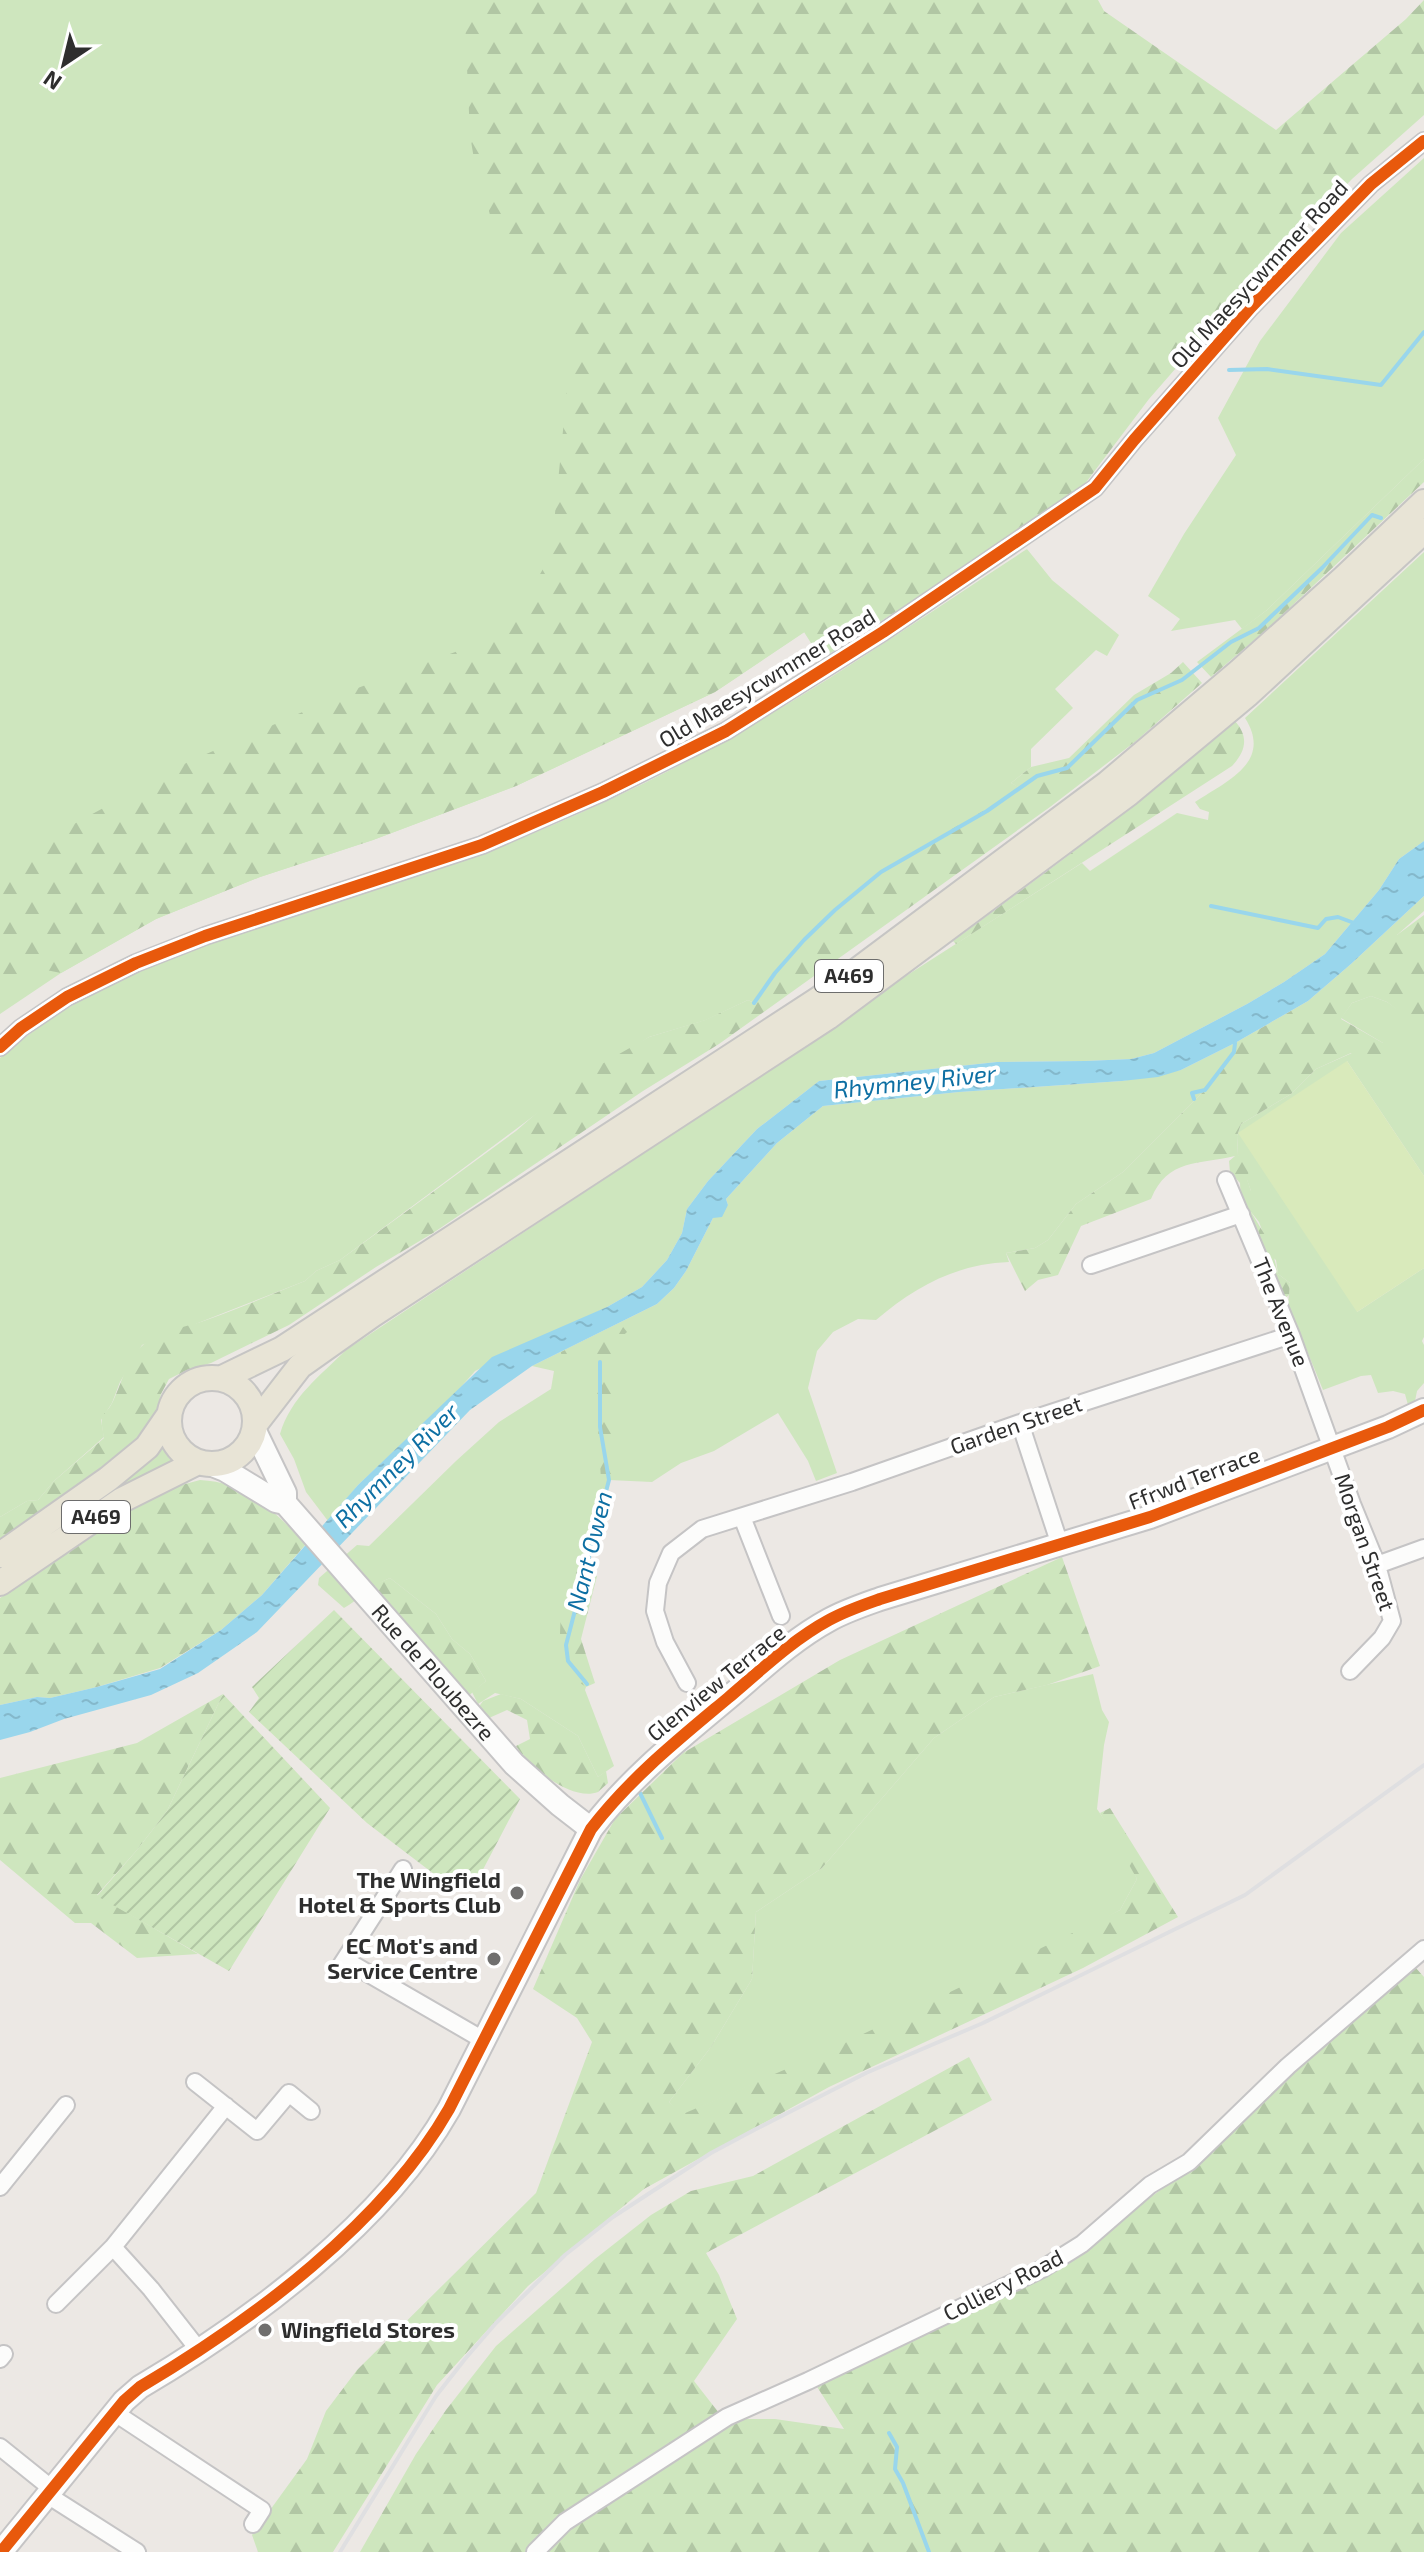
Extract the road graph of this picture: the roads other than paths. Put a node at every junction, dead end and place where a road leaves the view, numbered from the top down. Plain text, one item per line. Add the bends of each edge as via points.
1 (1424, 141) edge
2 (1424, 502) edge
3 (1424, 531) edge
4 (0, 1047) edge
5 (1226, 1180) dead end
6 (1241, 1214) junction
7 (1091, 1265) dead end
8 (1291, 1335) junction
9 (222, 1378) junction
10 (1424, 1410) edge
11 (169, 1415) junction
12 (1020, 1423) junction
13 (255, 1427) junction
14 (1333, 1446) junction
15 (204, 1463) junction
16 (285, 1503) junction
17 (742, 1517) junction
18 (1064, 1543) junction
19 (1424, 1548) edge
20 (0, 1555) edge
21 (1377, 1565) junction
22 (0, 1583) edge
23 (781, 1616) dead end
24 (1350, 1671) dead end
25 (687, 1683) dead end
26 (591, 1829) junction
27 (403, 1869) dead end
28 (1424, 1949) edge
29 (485, 2041) junction
30 (195, 2082) dead end
31 (66, 2105) dead end
32 (226, 2106) junction
33 (311, 2111) dead end
34 (0, 2187) edge
35 (113, 2247) junction
36 (56, 2304) dead end
37 (198, 2349) junction
38 (115, 2413) junction
39 (0, 2447) edge
40 (49, 2491) junction
41 (253, 2524) dead end
42 (1, 2552) edge
43 (137, 2552) edge
44 (535, 2552) edge

1 - 4 street, Old Maesycwmmer Road via 1371,184 1251,307 1095,488 883,632 726,731 603,792 482,845 136,963 67,997
2 - 9 main road, A469 via 1239,672 1108,783 819,999 282,1349
3 - 13 main road, A469 via 1248,694 1129,793 828,1017 300,1366
5 - 6 street, The Avenue
6 - 7 street
6 - 8 street, The Avenue
8 - 12 street, Garden Street
8 - 14 street, The Avenue
9 - 11 main road via 193,1381 173,1401
9 - 13 main road via 243,1390 255,1411
10 - 14 street, Ffrwd Terrace
11 - 15 main road via 175,1443
11 - 20 main road, A469 via 147,1447
12 - 17 street, Garden Street
12 - 18 street
13 - 15 main road via 237,1457
13 - 16 street, Rue de Ploubezre
14 - 18 street, Ffrwd Terrace via 1150,1517
14 - 21 street, Morgan Street
15 - 16 street, Rue de Ploubezre
15 - 22 main road, A469 via 122,1500
16 - 26 street, Rue de Ploubezre via 514,1764
17 - 23 street
17 - 25 street, Garden Street via 702,1529 671,1553 658,1583 655,1611
18 - 26 street, Glenview Terrace via 828,1620 773,1659 648,1765
19 - 21 street
21 - 24 street, Morgan Street via 1392,1621
26 - 29 street, Glenview Terrace
27 - 29 street via 342,1964
28 - 44 street, Colliery Road via 1288,2066 1189,2162 1150,2185 1082,2244 1042,2269 727,2417 565,2522
29 - 37 street, Glenview Terrace via 437,2131 362,2220 263,2305
30 - 32 street
31 - 34 street
32 - 33 street via 257,2131 289,2093
32 - 35 street
35 - 36 street
35 - 37 street
37 - 38 street, Glenview Terrace via 140,2387
38 - 40 street, Glenview Terrace
38 - 41 street via 262,2510
39 - 40 street
40 - 42 street, Glenview Terrace
40 - 43 street

